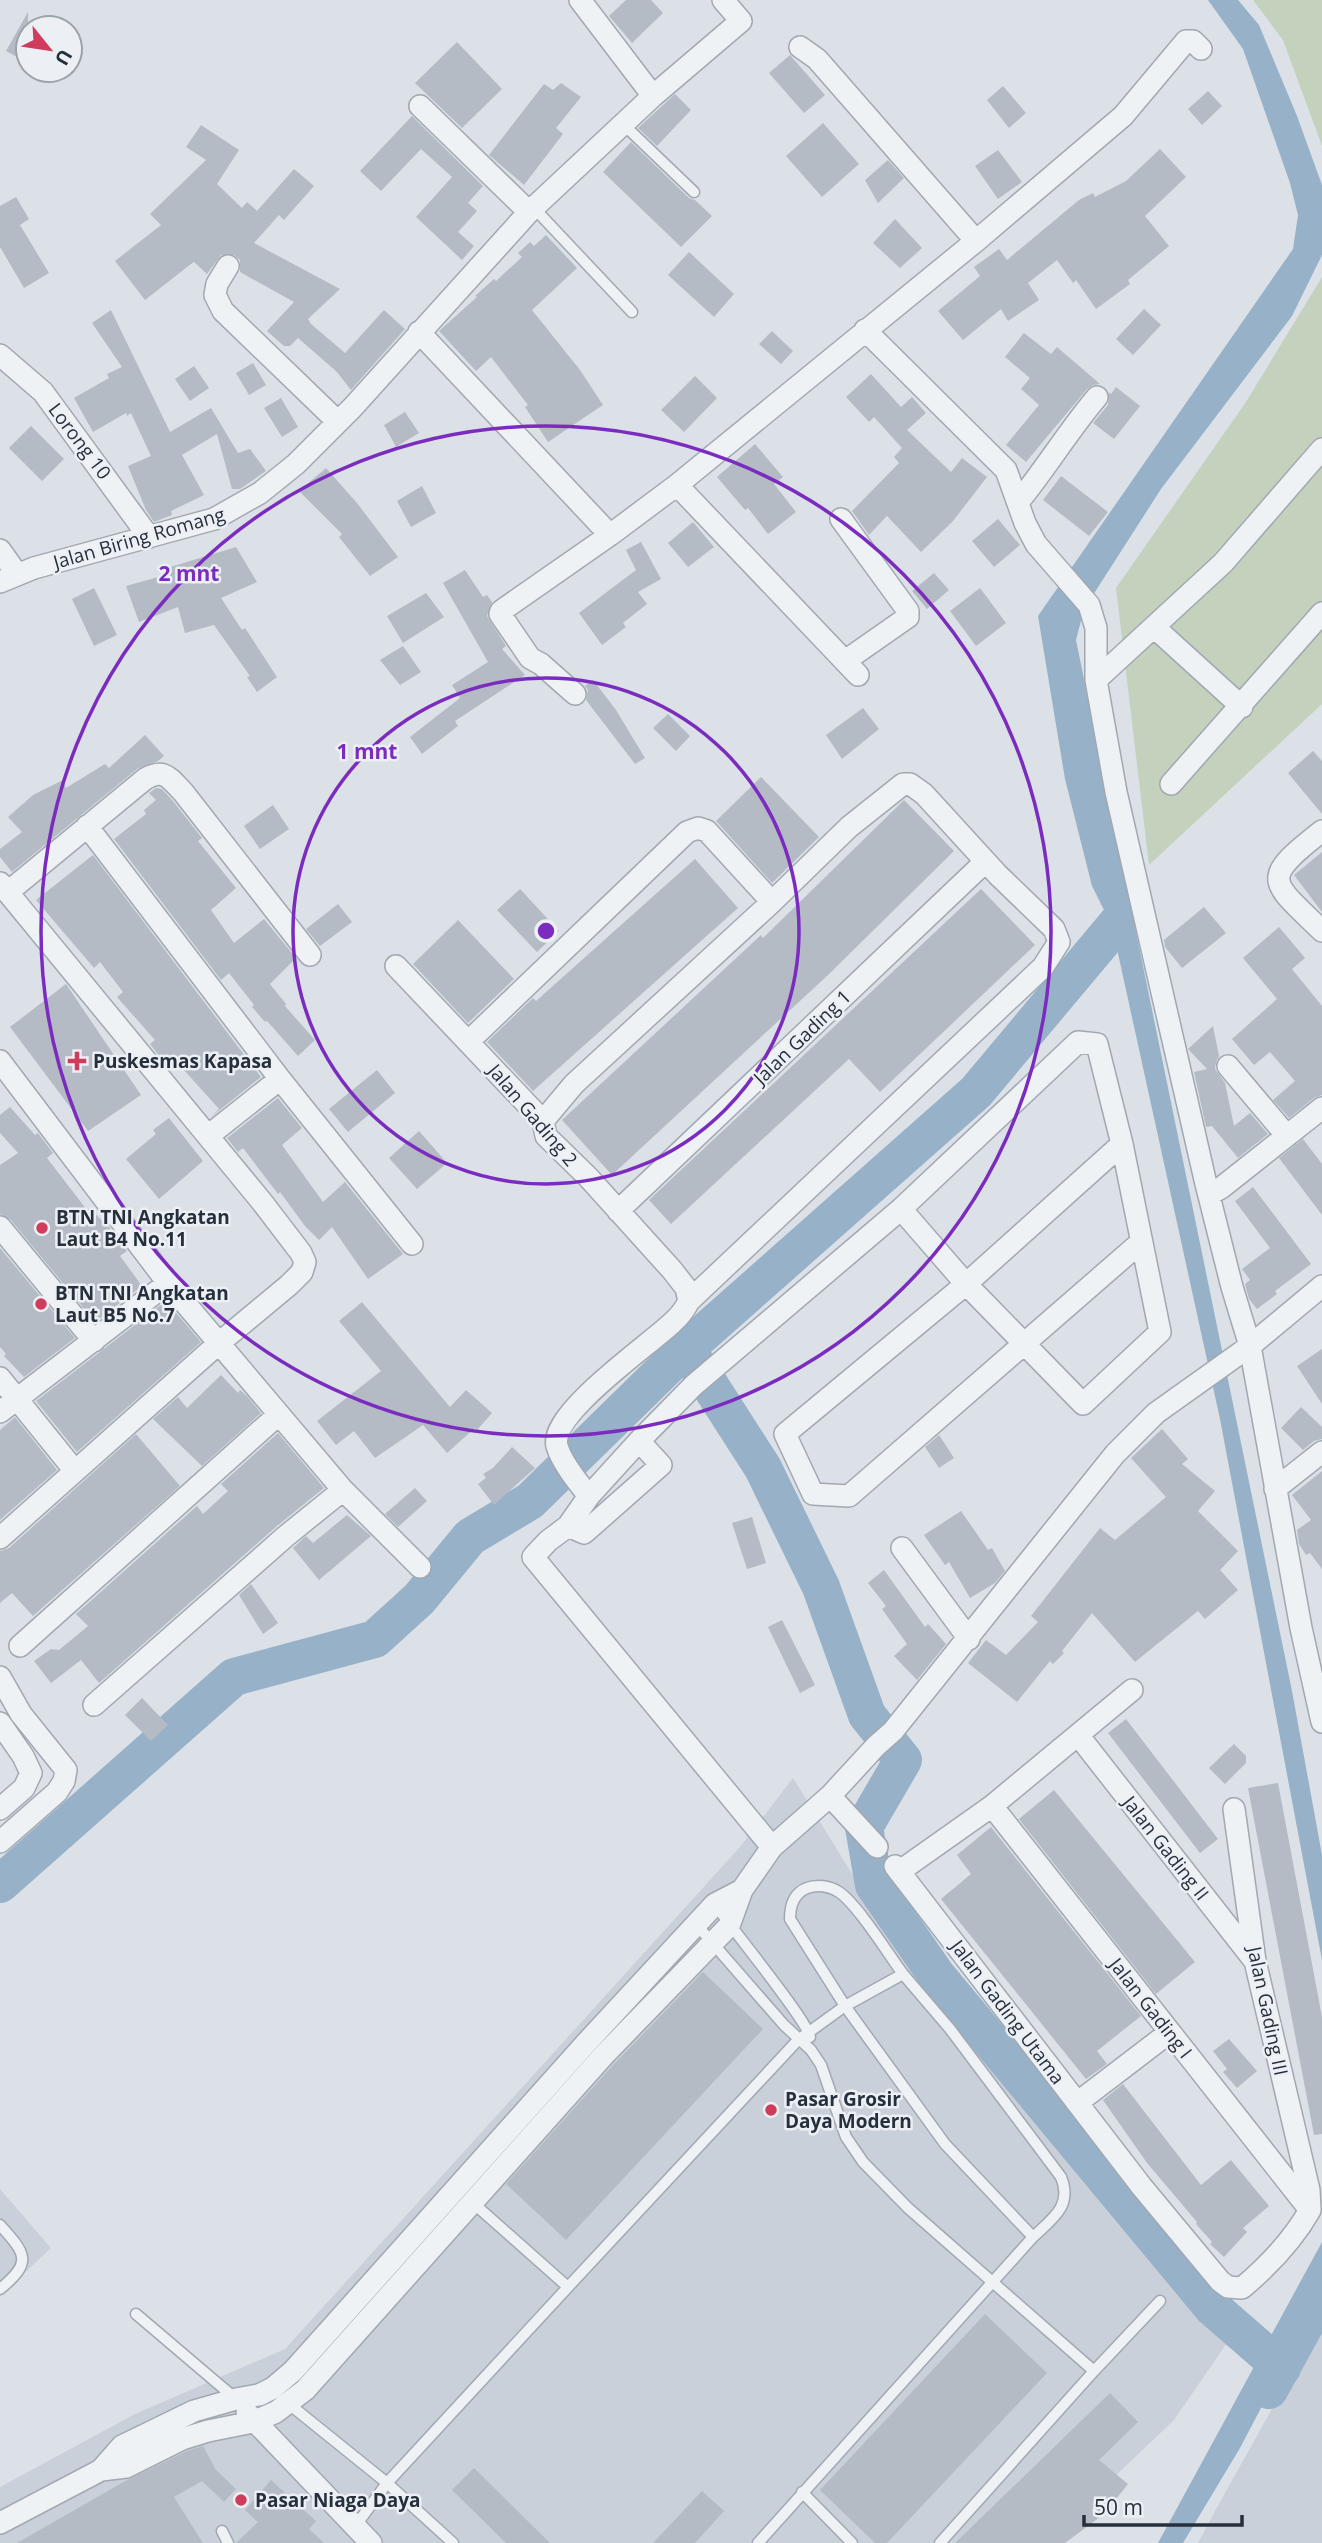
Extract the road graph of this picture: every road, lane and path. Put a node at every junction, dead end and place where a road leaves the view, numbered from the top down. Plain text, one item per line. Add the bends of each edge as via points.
1 (580, 0) edge
2 (723, 0) edge
3 (800, 47) dead end
4 (1201, 49) dead end
5 (653, 96) junction
6 (420, 106) dead end
7 (623, 124) junction
8 (694, 192) dead end
9 (532, 210) junction
10 (976, 241) junction
11 (228, 266) dead end
12 (632, 312) dead end
13 (865, 330) junction
14 (419, 332) junction
15 (0, 355) edge
16 (1097, 397) dead end
17 (338, 422) junction
18 (1322, 449) edge
19 (677, 485) junction
20 (1019, 502) junction
21 (841, 519) dead end
22 (610, 536) junction
23 (149, 537) junction
24 (0, 550) edge
25 (9, 578) edge
26 (1322, 613) edge
27 (1154, 627) junction
28 (1096, 680) junction
29 (575, 694) dead end
30 (1242, 706) junction
31 (1171, 784) dead end
32 (87, 826) junction
33 (1322, 831) edge
34 (985, 862) junction
35 (4, 887) edge
36 (772, 902) junction
37 (1322, 931) edge
38 (310, 955) dead end
39 (396, 966) dead end
40 (468, 1042) junction
41 (1228, 1066) dead end
42 (4, 1076) edge
43 (280, 1079) junction
44 (1322, 1108) edge
45 (543, 1121) junction
46 (208, 1136) junction
47 (1287, 1136) junction
48 (1122, 1144) junction
49 (1210, 1194) junction
50 (901, 1209) junction
51 (618, 1211) junction
52 (0, 1227) edge
53 (1141, 1242) junction
54 (412, 1244) dead end
55 (167, 1283) junction
56 (966, 1284) junction
57 (1322, 1286) edge
58 (689, 1301) junction
59 (94, 1341) junction
60 (218, 1344) junction
61 (1024, 1345) junction
62 (1250, 1346) junction
63 (0, 1378) edge
64 (16, 1398) junction
65 (0, 1412) edge
66 (278, 1415) junction
67 (639, 1441) junction
68 (1322, 1452) edge
69 (75, 1471) junction
70 (583, 1489) junction
71 (1275, 1489) junction
72 (343, 1490) junction
73 (568, 1526) junction
74 (0, 1538) edge
75 (902, 1548) dead end
76 (420, 1567) dead end
77 (969, 1639) junction
78 (20, 1646) dead end
79 (0, 1677) edge
80 (1132, 1690) dead end
81 (94, 1705) dead end
82 (1322, 1722) edge
83 (0, 1723) edge
84 (1078, 1735) junction
85 (830, 1796) junction
86 (992, 1806) junction
87 (0, 1809) edge
88 (1234, 1810) dead end
89 (0, 1842) edge
90 (772, 1847) junction
91 (877, 1847) dead end
92 (742, 1890) junction
93 (715, 1904) junction
94 (696, 1924) junction
95 (729, 1926) junction
96 (712, 1943) junction
97 (1255, 1961) junction
98 (902, 1974) junction
99 (845, 2006) junction
100 (809, 2031) junction
101 (1170, 2032) junction
102 (798, 2040) junction
103 (811, 2050) junction
104 (1077, 2103) junction
105 (471, 2202) junction
106 (1310, 2210) junction
107 (0, 2225) edge
108 (1032, 2237) junction
109 (994, 2283) junction
110 (568, 2287) junction
111 (0, 2289) edge
112 (1160, 2301) dead end
113 (136, 2314) dead end
114 (1094, 2371) junction
115 (236, 2399) junction
116 (289, 2404) junction
117 (253, 2422) junction
118 (101, 2470) junction
119 (387, 2483) junction
120 (802, 2492) junction
121 (0, 2523) edge
122 (354, 2528) junction
123 (222, 2531) dead end
124 (228, 2543) edge
125 (371, 2543) edge
126 (453, 2543) edge
127 (758, 2543) edge
128 (852, 2543) edge
129 (940, 2543) edge

1 - 5 street
2 - 5 street, Jalan Biring Romang via 741,21
3 - 10 street via 817,59
4 - 10 street via 1186,41 1123,116
5 - 7 street, Jalan Biring Romang
6 - 9 street
7 - 8 lane
7 - 9 street, Jalan Biring Romang
9 - 12 lane
9 - 14 street, Jalan Biring Romang
10 - 13 street
11 - 17 street via 215,295 223,311
13 - 19 street
13 - 20 street via 1006,470
14 - 17 street, Jalan Biring Romang
14 - 22 street
15 - 23 street, Lorong 10 via 43,392
16 - 20 street
17 - 23 street, Jalan Biring Romang via 279,479 230,512
18 - 27 street via 1223,563
19 - 21 street via 851,668 908,617 908,611
19 - 22 street
20 - 28 street via 1036,544 1089,605 1096,628
22 - 29 street via 500,614 530,658
23 - 25 street, Jalan Biring Romang
24 - 25 street
26 - 30 street
27 - 28 street
27 - 30 street
28 - 49 street via 1133,872
30 - 31 street
32 - 35 street
32 - 38 street via 145,779 167,776
32 - 43 street
33 - 37 street via 1286,862 1277,880 1282,892
34 - 36 street via 924,794 903,784 849,827
34 - 51 street, Jalan Gading 1
34 - 58 street via 1054,929 1059,942 1054,953
35 - 46 street
36 - 40 street via 707,831 687,832
36 - 45 street via 574,1084
39 - 40 street, Jalan Gading 2
40 - 45 street, Jalan Gading 2
41 - 47 street
42 - 55 street
43 - 46 street
43 - 54 street
44 - 47 street
45 - 51 street, Jalan Gading 2 via 546,1136
46 - 60 street via 305,1262 295,1279
47 - 49 street
48 - 50 street via 1097,1044 1078,1042
48 - 53 street
48 - 56 street
49 - 62 street
50 - 56 street
50 - 67 street via 694,1385
51 - 58 street, Jalan Gading 2 via 672,1270 686,1288
52 - 59 street
53 - 61 street
53 - 61 street via 1160,1332 1083,1404
55 - 59 street
55 - 60 street
56 - 61 street
56 - 61 street via 785,1434 813,1494 849,1496
57 - 62 street
58 - 70 street via 671,1325 628,1358 559,1430 556,1445
59 - 64 street
60 - 66 street
60 - 69 street
62 - 71 street
62 - 77 street via 1156,1413 1115,1454
63 - 64 street
64 - 65 street
64 - 69 street
66 - 72 street
66 - 78 street
67 - 70 street
67 - 73 street via 661,1465 584,1533
68 - 71 street
69 - 74 street
70 - 73 street
71 - 82 street
72 - 76 street
72 - 81 street
73 - 90 street via 533,1557
75 - 77 street
77 - 85 street via 893,1731
79 - 89 street via 21,1714 66,1770 57,1792
80 - 84 street, Jalan Gading Utama
83 - 87 street via 31,1773 24,1788
84 - 86 street, Jalan Gading Utama
84 - 97 street, Jalan Gading II
85 - 90 street
85 - 91 street
86 - 101 street, Jalan Gading I
86 - 104 street, Jalan Gading Utama via 897,1869
88 - 97 street, Jalan Gading III
90 - 92 street
92 - 93 street
92 - 95 street
93 - 94 street
93 - 95 lane
94 - 96 lane
94 - 115 street via 292,2371 266,2392
95 - 96 street
95 - 100 lane
96 - 102 lane
96 - 105 street
97 - 106 street, Jalan Gading III
98 - 99 lane
98 - 99 lane via 838,1891 822,1886 799,1892 790,1907 790,1919
98 - 108 lane via 950,2029 1061,2177 1065,2201 1057,2215
99 - 100 lane
99 - 108 lane via 945,2144
100 - 102 lane
100 - 103 lane
101 - 104 street
101 - 106 street, Jalan Gading I
102 - 103 lane
102 - 110 lane
103 - 109 lane via 821,2065 846,2137 863,2162
104 - 106 street, Jalan Gading Utama via 1212,2274 1228,2287 1242,2288 1256,2276 1299,2230
105 - 110 lane
105 - 116 street
107 - 111 lane via 24,2258 21,2268
108 - 109 lane
109 - 114 lane
109 - 120 lane
110 - 119 lane
112 - 114 lane
113 - 115 lane
114 - 129 lane
115 - 117 street
115 - 118 street via 194,2411 122,2446
116 - 117 street
116 - 119 lane
117 - 118 street via 195,2435 126,2467
117 - 122 street
118 - 121 street
119 - 122 lane
119 - 126 lane
120 - 127 lane
120 - 128 lane
122 - 125 street
123 - 124 lane

